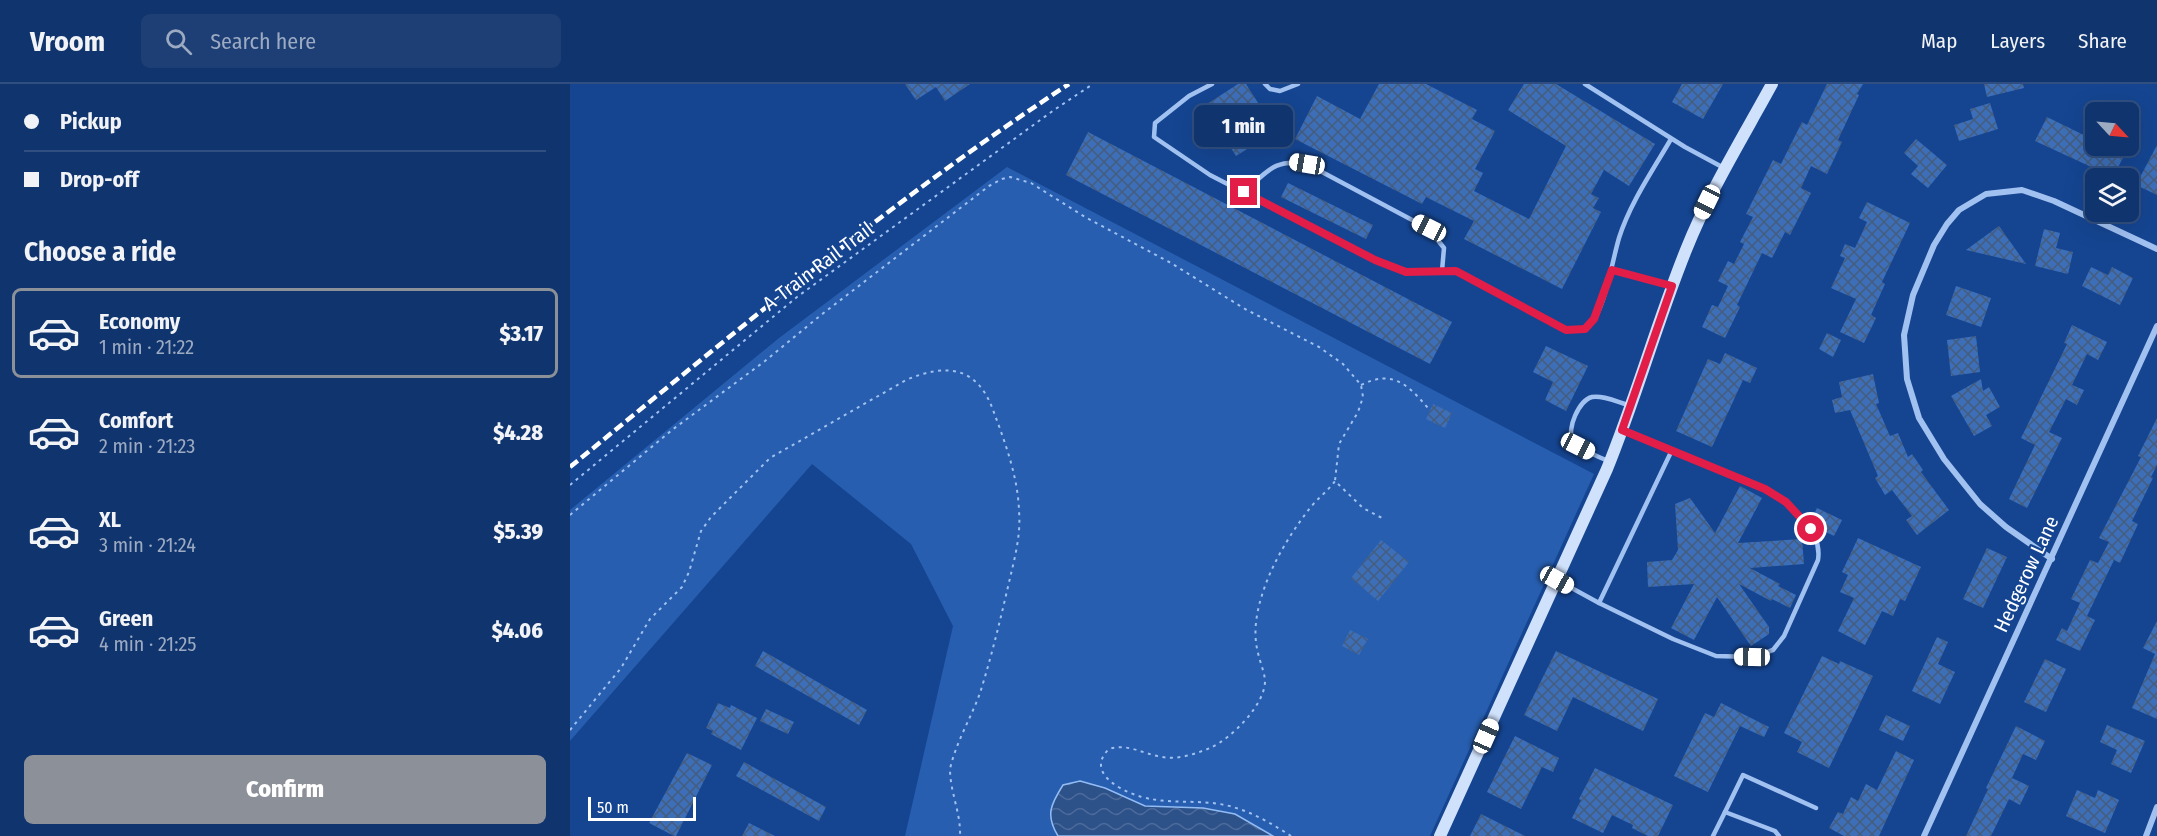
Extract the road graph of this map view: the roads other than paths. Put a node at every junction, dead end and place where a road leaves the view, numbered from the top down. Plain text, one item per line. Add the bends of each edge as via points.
1 (1212, 84) edge
2 (1265, 84) edge
3 (1298, 84) edge
4 (1585, 84) edge
5 (1772, 84) edge
6 (1671, 139) junction
7 (1725, 169) junction
8 (1244, 192) junction
9 (2157, 249) edge
10 (1612, 270) junction
11 (1442, 271) junction
12 (1672, 286) junction
13 (2157, 326) edge
14 (1631, 406) junction
15 (1622, 430) junction
16 (1672, 450) junction
17 (1610, 462) junction
18 (2052, 558) junction
19 (1557, 580) junction
20 (1599, 603) junction
21 (2157, 807) edge
22 (1816, 808) dead end
23 (1725, 812) junction
24 (1440, 836) edge
25 (1713, 836) edge
26 (1779, 836) edge
27 (1924, 836) edge
28 (2145, 836) edge

1 - 8 lane via 1189,96 1155,123 1154,137 1210,175
2 - 3 lane via 1280,91
4 - 6 lane
5 - 7 main road
6 - 7 lane
6 - 10 lane via 1637,197 1620,236
7 - 12 main road via 1694,230
8 - 11 lane via 1375,260 1406,272
8 - 11 lane via 1274,166 1290,161 1307,164 1429,228 1444,248
9 - 18 street via 2022,190 1986,194 1959,210 1947,225 1913,295 1904,335 1906,378 1919,418 1944,459 1980,504
10 - 11 lane via 1594,319 1585,329 1566,330 1456,271
10 - 12 lane
12 - 14 main road
13 - 18 street, Hedgerow Lane
14 - 15 main road
14 - 17 lane via 1592,397 1578,411 1570,428 1571,438 1578,446
15 - 16 lane
15 - 17 main road
16 - 20 lane
16 - 20 lane via 1765,489 1786,502 1811,529 1820,548 1818,560 1784,636 1773,650 1752,657 1716,656
17 - 19 main road
18 - 27 street, Hedgerow Lane
19 - 20 lane
19 - 24 main road
21 - 28 street
22 - 23 lane via 1743,775
23 - 25 lane
23 - 26 lane

